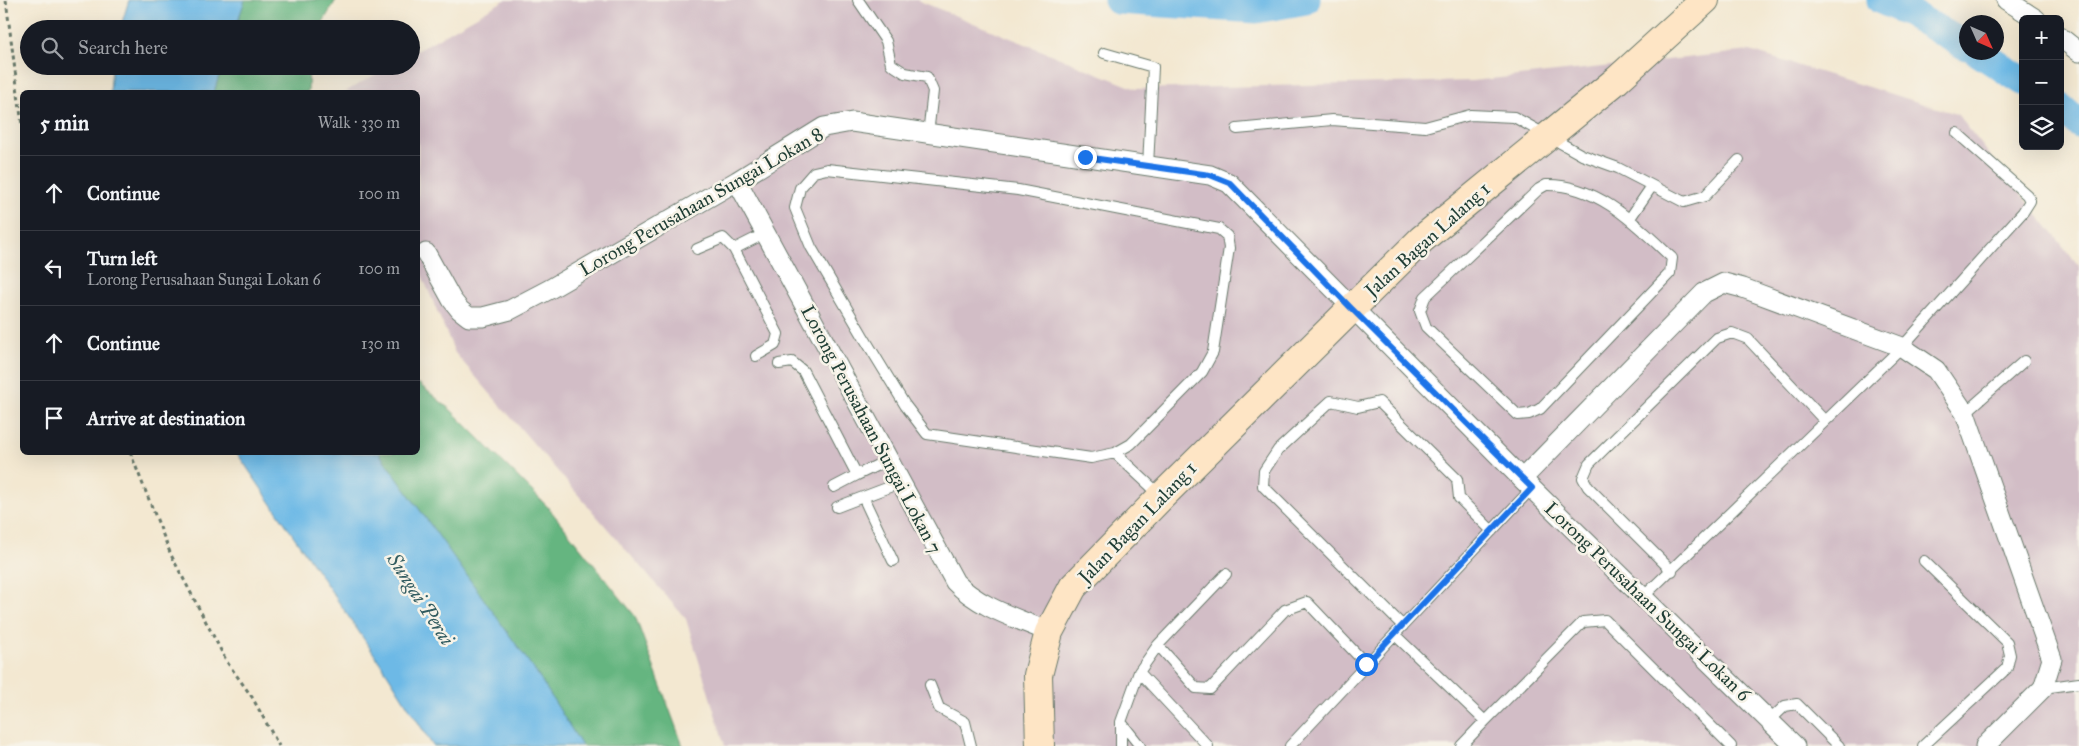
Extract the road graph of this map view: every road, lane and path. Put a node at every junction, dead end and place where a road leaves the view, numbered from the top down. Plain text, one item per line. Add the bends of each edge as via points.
1 (6, 0) edge
2 (858, 0) edge
3 (1705, 0) edge
4 (2006, 0) edge
5 (2030, 15) edge
6 (2064, 40) edge
7 (2079, 52) edge
8 (1104, 53) dead end
9 (20, 108) edge
10 (1237, 129) dead end
11 (1957, 133) dead end
12 (928, 134) junction
13 (1547, 136) junction
14 (1739, 160) dead end
15 (1148, 166) junction
16 (737, 181) junction
17 (1652, 186) junction
18 (1630, 218) junction
19 (766, 232) junction
20 (697, 249) dead end
21 (734, 249) junction
22 (426, 253) dead end
23 (1351, 308) junction
24 (1902, 347) junction
25 (756, 356) dead end
26 (2024, 361) dead end
27 (779, 364) dead end
28 (1965, 413) junction
29 (1824, 420) junction
30 (1115, 453) junction
31 (131, 455) edge
32 (888, 460) junction
33 (857, 475) junction
34 (900, 483) junction
35 (1527, 483) junction
36 (834, 486) dead end
37 (1162, 496) junction
38 (863, 497) junction
39 (837, 507) dead end
40 (1492, 531) junction
41 (893, 561) dead end
42 (1924, 561) dead end
43 (1672, 571) junction
44 (1226, 574) dead end
45 (1643, 597) junction
46 (1403, 626) junction
47 (1049, 632) junction
48 (1395, 634) junction
49 (1158, 645) junction
50 (1366, 664) junction
51 (1139, 672) junction
52 (2079, 683) edge
53 (930, 685) dead end
54 (2043, 688) junction
55 (1770, 720) junction
56 (1485, 721) junction
57 (1120, 722) junction
58 (279, 746) edge
59 (971, 746) edge
60 (1040, 746) edge
61 (1120, 746) edge
62 (1140, 746) edge
63 (1208, 746) edge
64 (1290, 746) edge
65 (1461, 746) edge
66 (1730, 746) edge
67 (1795, 746) edge
68 (1839, 746) edge
69 (1923, 746) edge
70 (1985, 746) edge

1 - 9 path
2 - 12 lane via 886,41 891,64 905,73 927,77 933,91
3 - 13 main road, Jalan Bagan Lalang 1 via 1654,49
4 - 5 street
6 - 7 street
8 - 15 lane via 1153,68
10 - 13 lane via 1332,120 1425,127 1470,115 1514,117
11 - 24 lane via 2030,201 2024,212
12 - 15 street, Lorong Perusahaan Sungai Lokan 8
12 - 16 street, Lorong Perusahaan Sungai Lokan 8 via 852,122 824,127
13 - 17 lane
13 - 23 main road, Jalan Bagan Lalang 1 via 1422,239
14 - 17 lane via 1706,196 1684,202
15 - 23 street, Lorong Perusahaan Sungai Lokan 8 via 1210,175 1230,183
16 - 19 street, Lorong Perusahaan Sungai Lokan 7
16 - 22 street, Lorong Perusahaan Sungai Lokan 8 via 550,289 510,310 483,317 469,317 460,310
17 - 18 lane
18 - 18 lane via 1672,258 1670,273 1540,409 1518,415 1426,327 1420,311 1425,297 1538,189 1556,185 1583,190
19 - 21 lane
19 - 32 street, Lorong Perusahaan Sungai Lokan 7
20 - 21 lane via 723,238
21 - 25 lane via 778,334 775,345
23 - 35 street, Lorong Perusahaan Sungai Lokan 6
23 - 37 main road, Jalan Bagan Lalang 1
24 - 28 street via 1936,370
24 - 29 lane
24 - 35 street via 1724,283 1704,293
26 - 28 lane
27 - 33 lane via 792,362 802,371
28 - 54 street via 2052,660
29 - 43 lane
29 - 43 lane via 1748,340 1732,333 1717,338 1589,464 1583,478 1588,487
30 - 30 lane via 1091,458 927,434 896,390 811,247 795,208 800,188 814,172 827,169 1018,190 1219,229 1226,236 1229,248 1213,352 1202,372 1185,390 1131,444
30 - 37 lane
31 - 58 path via 171,555 227,662 252,697
32 - 33 lane
32 - 34 street, Lorong Perusahaan Sungai Lokan 7
33 - 36 lane
34 - 38 lane
34 - 47 street, Lorong Perusahaan Sungai Lokan 7 via 955,582 967,595
35 - 40 lane
35 - 45 street, Lorong Perusahaan Sungai Lokan 6
37 - 47 main road, Jalan Bagan Lalang 1 via 1073,587
38 - 39 lane
38 - 41 lane
40 - 46 lane
40 - 46 lane via 1460,498 1457,479 1379,402 1358,407 1331,401 1278,450 1264,471 1263,486
42 - 69 lane via 2007,642 2010,654 2006,668
43 - 45 lane
44 - 49 lane
45 - 55 street, Lorong Perusahaan Sungai Lokan 6
46 - 48 lane
47 - 60 main road, Jalan Bagan Lalang 1 via 1038,675
48 - 50 lane
48 - 56 lane
49 - 50 lane via 1196,688 1210,688 1285,610 1307,602
49 - 51 lane
50 - 64 lane
51 - 57 lane
51 - 63 lane
52 - 54 lane
53 - 59 lane via 939,708 965,722
54 - 70 street
55 - 67 street, Lorong Perusahaan Sungai Lokan 6
55 - 68 lane via 1785,706 1797,704
56 - 65 lane
56 - 66 lane via 1583,622 1606,620
57 - 61 lane
57 - 62 lane

